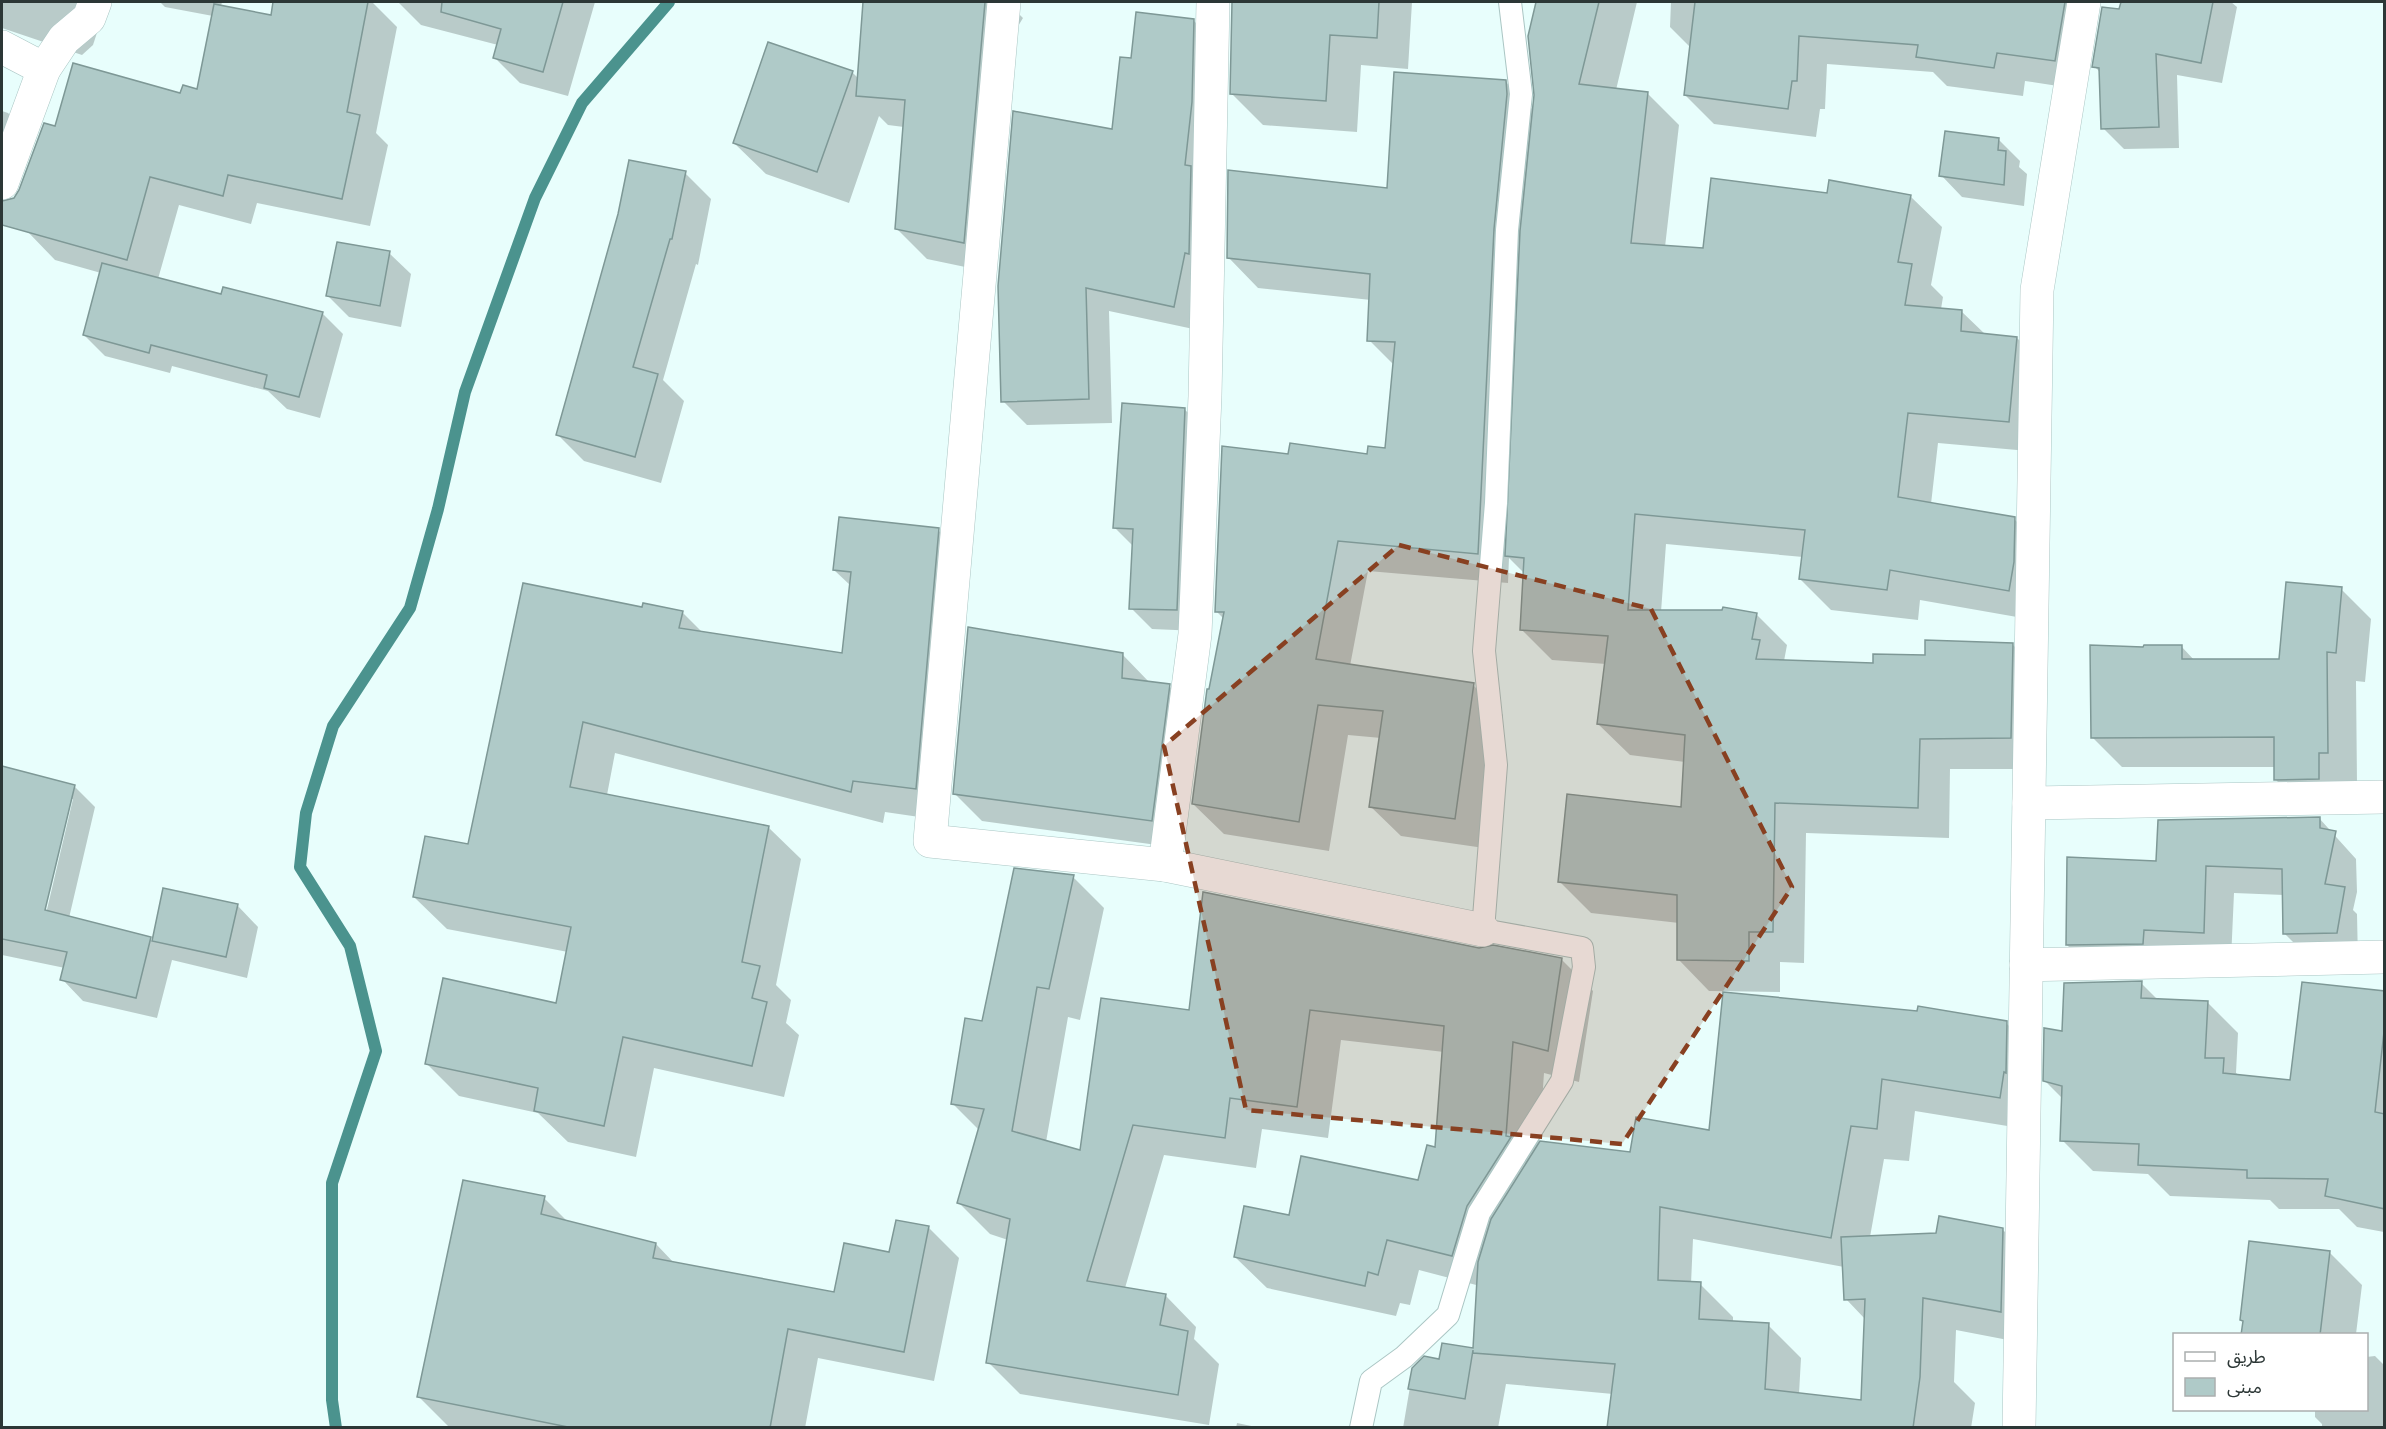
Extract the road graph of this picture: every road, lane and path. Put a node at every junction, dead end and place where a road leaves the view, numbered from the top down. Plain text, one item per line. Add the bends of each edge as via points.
1 (95, 2) edge
2 (1004, 2) edge
3 (1213, 2) edge
4 (1510, 2) edge
5 (2084, 2) edge
6 (2, 47) edge
7 (44, 69) junction
8 (2, 183) edge
9 (2385, 797) edge
10 (2029, 802) junction
11 (1165, 865) junction
12 (1483, 930) junction
13 (2385, 957) edge
14 (2026, 965) junction
15 (1361, 1428) edge
16 (2019, 1428) edge

1 - 7 street via 89,18 64,39
2 - 11 street via 930,841
3 - 11 street via 1205,396 1195,634
4 - 12 lane via 1521,94 1507,230 1496,502 1484,651 1496,765
5 - 10 street via 2037,290
6 - 7 street
7 - 8 street
9 - 10 street
10 - 14 street
11 - 12 street
12 - 15 lane via 1582,948 1584,967 1562,1081 1479,1213 1448,1315 1404,1357 1371,1381
13 - 14 street
14 - 16 street

